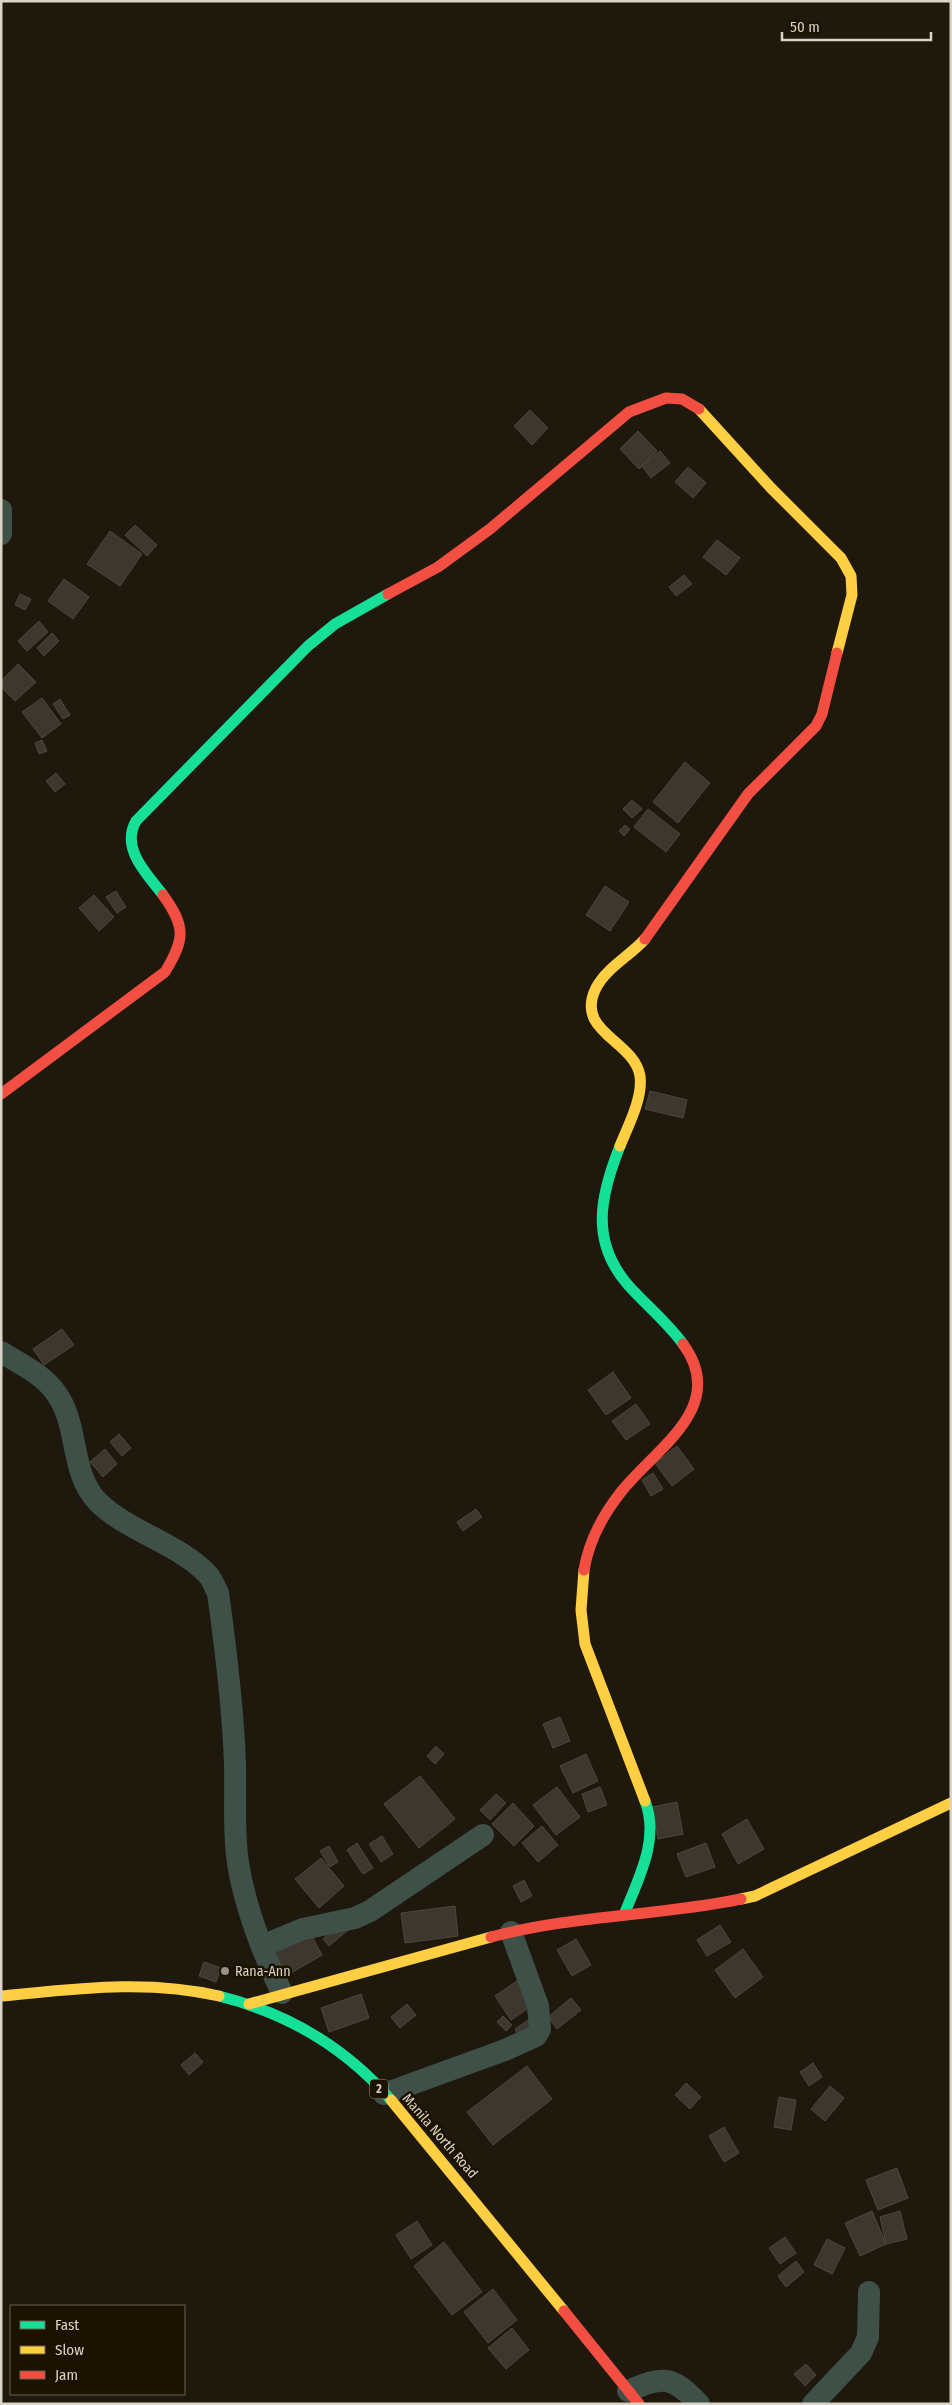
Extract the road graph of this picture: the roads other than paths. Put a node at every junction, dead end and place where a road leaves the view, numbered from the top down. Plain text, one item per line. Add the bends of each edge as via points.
1 (1, 510) edge
2 (1, 534) edge
3 (1, 1094) edge
4 (1, 1352) edge
5 (951, 1803) edge
6 (483, 1835) dead end
7 (624, 1915) junction
8 (511, 1932) junction
9 (262, 1946) junction
10 (282, 1993) junction
11 (1, 1996) edge
12 (249, 2004) junction
13 (384, 2094) junction
14 (869, 2292) dead end
15 (633, 2397) edge
16 (699, 2404) edge
17 (813, 2404) edge

1 - 2 street
3 - 7 main road via 165,972 176,958 181,944 181,929 176,913 137,860 131,846 134,824 146,810 308,646 335,624 438,566 490,530 630,412 655,399 672,397 688,400 832,547 851,576 852,595 822,714 816,726 751,791 650,935 599,982 592,998 592,1014 598,1029 627,1051 638,1064 641,1078 638,1096 604,1195 601,1224 605,1247 618,1272 636,1295 687,1348 696,1370 698,1392 685,1423 621,1488 601,1516 582,1570 580,1615 585,1644 651,1825 646,1856
4 - 9 street via 41,1378 56,1393 68,1418 87,1490 99,1503 191,1561 210,1577 218,1593 235,1764 238,1863 242,1886
5 - 7 main road via 755,1896 703,1907
6 - 9 street via 370,1912 303,1930
7 - 8 main road
8 - 10 main road
8 - 13 street via 538,2006 540,2029 536,2036
9 - 10 street
10 - 12 main road
11 - 12 main road, Manila North Road / 2 via 113,1986 159,1986 200,1991
12 - 13 main road, Manila North Road / 2 via 320,2037 353,2061
13 - 15 main road, Manila North Road / 2 via 490,2218
14 - 17 street via 868,2337 860,2353
15 - 16 street via 651,2381 666,2380 678,2384

